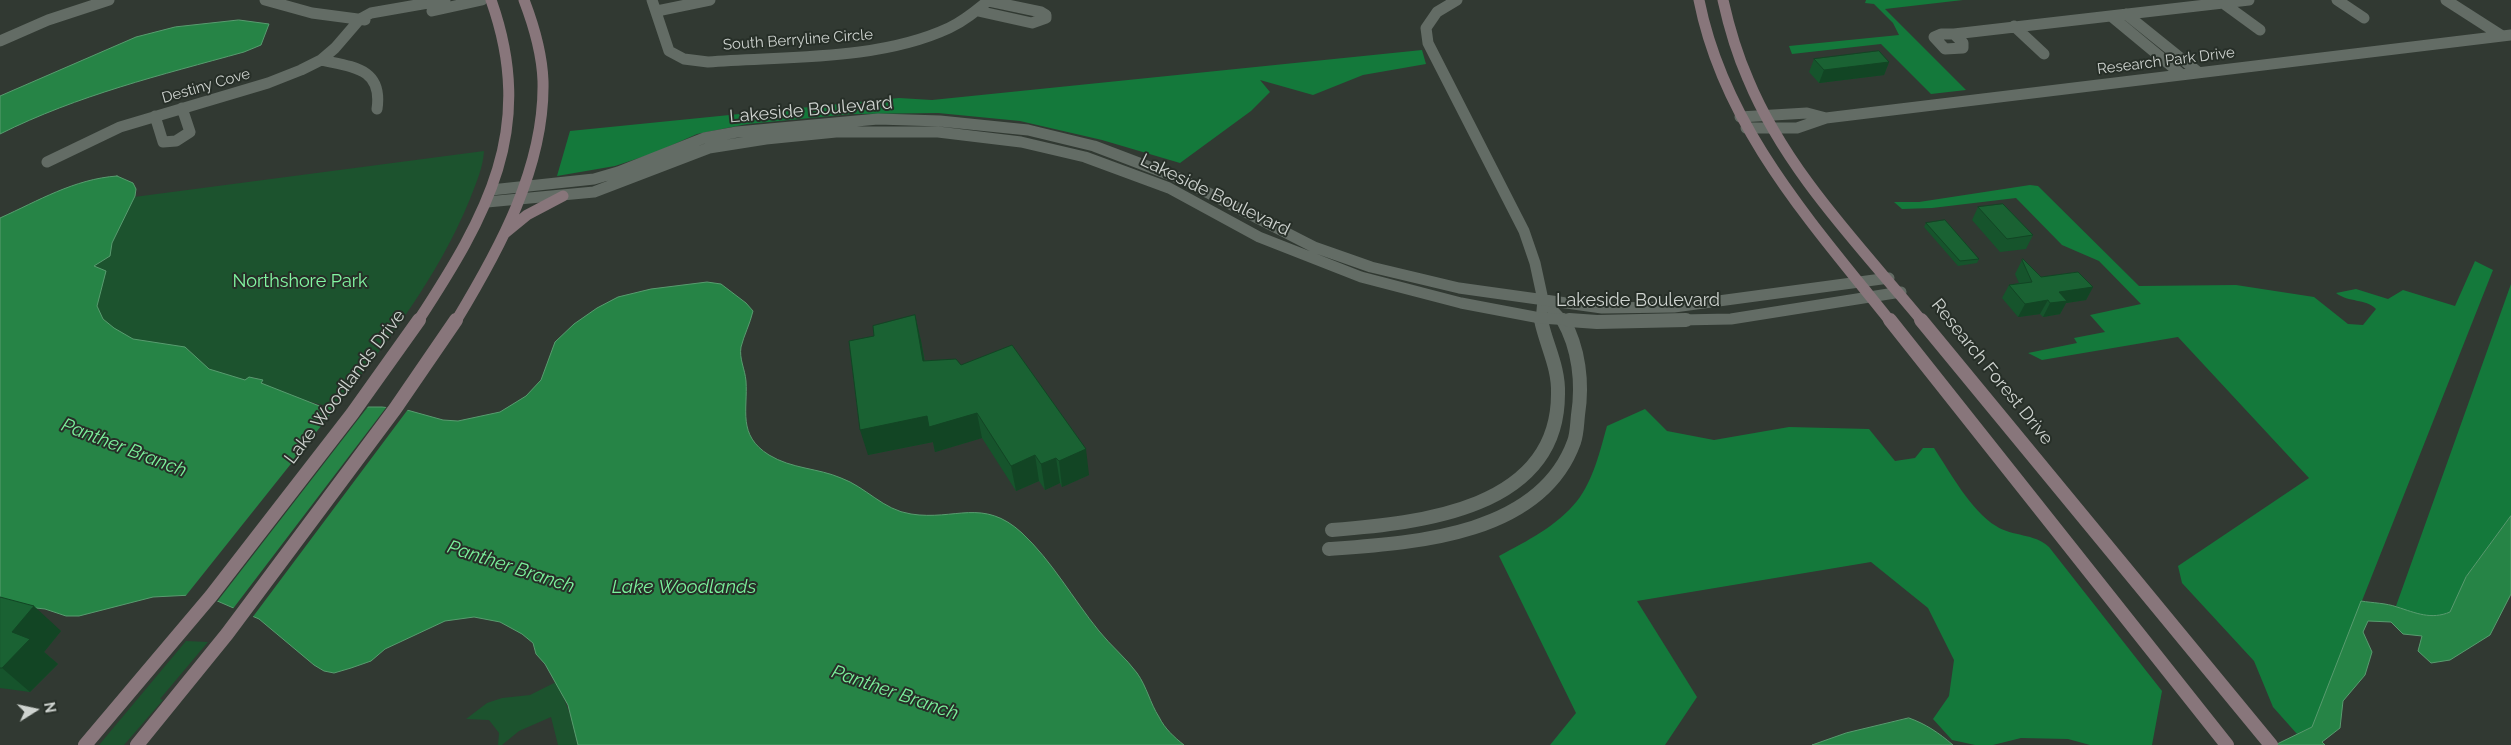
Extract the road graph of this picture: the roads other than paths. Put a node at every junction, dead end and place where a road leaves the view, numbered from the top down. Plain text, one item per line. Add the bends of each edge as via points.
1 (109, 0) edge
2 (265, 0) edge
3 (445, 0) edge
4 (482, 0) edge
5 (491, 0) edge
6 (524, 0) edge
7 (652, 0) edge
8 (710, 0) edge
9 (989, 0) edge
10 (1457, 0) edge
11 (1699, 0) edge
12 (1723, 0) edge
13 (2250, 0) edge
14 (2337, 0) edge
15 (2446, 0) edge
16 (2223, 3) junction
17 (657, 11) junction
18 (978, 11) junction
19 (2126, 14) junction
20 (2111, 16) junction
21 (2364, 18) dead end
22 (360, 19) junction
23 (2014, 26) junction
24 (2260, 30) dead end
25 (1954, 34) dead end
26 (2507, 36) edge
27 (0, 41) edge
28 (2044, 54) dead end
29 (321, 60) junction
30 (2198, 72) junction
31 (2181, 74) junction
32 (182, 108) junction
33 (377, 109) dead end
34 (155, 116) junction
35 (1765, 116) junction
36 (1740, 117) junction
37 (1826, 118) junction
38 (878, 119) junction
39 (770, 128) junction
40 (1746, 128) junction
41 (1773, 130) junction
42 (872, 132) junction
43 (766, 139) junction
44 (47, 162) dead end
45 (1182, 179) junction
46 (523, 187) junction
47 (1169, 188) junction
48 (491, 190) junction
49 (563, 196) junction
50 (518, 200) junction
51 (487, 202) junction
52 (503, 235) junction
53 (1371, 267) junction
54 (1361, 277) junction
55 (1889, 278) junction
56 (1860, 282) junction
57 (1901, 292) junction
58 (1871, 296) junction
59 (1543, 300) junction
60 (1540, 318) junction
61 (1563, 320) junction
62 (1332, 530) dead end
63 (1329, 549) dead end
64 (85, 745) edge
65 (137, 745) edge
66 (2227, 745) edge
67 (2272, 745) edge

1 - 27 street via 48,20
2 - 22 street via 312,13
3 - 22 street via 371,13
4 - 22 street via 375,21
5 - 48 main road, Lake Woodlands Drive via 502,26 510,89 506,138
6 - 46 main road via 540,45 543,102 532,164
7 - 17 street, South Berryline Circle
8 - 17 street
9 - 18 street
9 - 18 street via 1041,12 1046,18 1032,23
10 - 59 street via 1437,12 1426,28 1428,43 1524,231
11 - 36 main road via 1717,69
12 - 35 main road, Research Forest Drive via 1742,69
13 - 16 street
14 - 21 street
15 - 26 street
16 - 19 street
16 - 24 street
17 - 18 street, South Berryline Circle via 669,51 684,59 708,62 884,48 938,34
19 - 20 street
19 - 30 street
20 - 23 street
20 - 31 street
22 - 29 street, Destiny Cove
23 - 25 street
23 - 28 street
26 - 30 street, Research Park Drive
29 - 32 street, Destiny Cove via 268,83
29 - 33 street via 356,68 375,79 381,95
30 - 31 street, Research Park Drive
31 - 37 street, Research Park Drive
32 - 34 street, Destiny Cove
32 - 34 street via 190,132 176,141 163,142
34 - 44 street, Destiny Cove via 92,138
35 - 36 street, Research Park Drive
35 - 37 street, Research Park Drive via 1807,113
35 - 41 main road, Research Forest Drive
36 - 40 main road
37 - 41 street, Research Park Drive via 1814,126
38 - 39 street, Lakeside Boulevard
38 - 42 street
38 - 45 street, Lakeside Boulevard via 982,124 1039,132 1094,146
39 - 43 street
39 - 46 street, Lakeside Boulevard via 704,138 594,179
40 - 41 street, Research Park Drive
40 - 56 main road via 1794,201
41 - 55 main road, Research Forest Drive via 1821,198
42 - 43 street, Lakeside Boulevard
42 - 47 street, Lakeside Boulevard via 938,132 1022,142 1085,157
43 - 49 street, Lakeside Boulevard via 709,148 621,184
45 - 47 street
45 - 53 street, Lakeside Boulevard via 1314,247
46 - 48 street, Lakeside Boulevard
46 - 50 main road
47 - 54 street, Lakeside Boulevard via 1259,237
48 - 51 main road, Lake Woodlands Drive
49 - 50 street, Lakeside Boulevard
49 - 52 main road via 527,215
50 - 51 street, Lakeside Boulevard
50 - 52 main road
51 - 64 main road, Lake Woodlands Drive via 469,240 426,310 373,387 176,640
52 - 65 main road via 465,309 409,390 219,643
53 - 54 street
53 - 59 street, Lakeside Boulevard via 1459,288
54 - 60 street, Lakeside Boulevard via 1462,303
55 - 56 street, Lakeside Boulevard
55 - 57 main road, Research Forest Drive
56 - 58 main road
56 - 59 street, Lakeside Boulevard via 1674,306 1602,308
57 - 58 street, Lakeside Boulevard
57 - 67 main road, Research Forest Drive
58 - 61 street, Lakeside Boulevard via 1731,319 1666,322
58 - 66 main road
59 - 60 street
59 - 61 street
60 - 61 street, Lakeside Boulevard
60 - 62 street via 1555,363 1558,404 1552,438 1524,478 1487,500 1453,511 1384,525
61 - 63 street via 1579,369 1581,403 1577,432 1566,463 1547,487 1528,503 1471,529 1398,544

